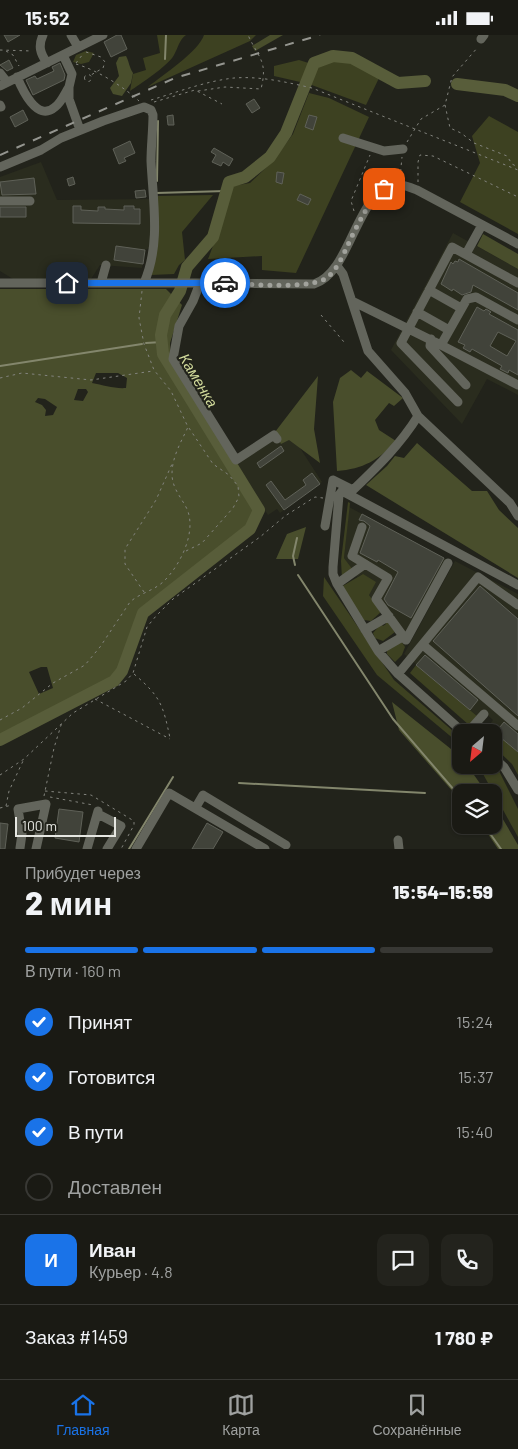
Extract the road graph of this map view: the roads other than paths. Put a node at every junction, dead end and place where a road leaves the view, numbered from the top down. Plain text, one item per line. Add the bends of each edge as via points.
1 (43, 35) edge
2 (71, 35) edge
3 (103, 35) edge
4 (78, 47) junction
5 (64, 54) junction
6 (47, 63) junction
7 (0, 73) edge
8 (20, 76) junction
9 (3, 84) edge
10 (69, 87) junction
11 (80, 130) junction
12 (342, 138) dead end
13 (402, 149) road end
14 (0, 167) edge
15 (0, 201) edge
16 (30, 201) dead end
17 (482, 225) junction
18 (518, 244) edge
19 (466, 254) junction
20 (337, 266) junction
21 (102, 270) dead end
22 (0, 283) edge
23 (100, 283) junction
24 (144, 283) junction
25 (196, 283) junction
26 (518, 283) edge
27 (429, 290) junction
28 (352, 301) junction
29 (461, 308) junction
30 (417, 312) junction
31 (518, 320) edge
32 (408, 329) junction
33 (449, 330) junction
34 (431, 339) junction
35 (441, 345) junction
36 (466, 385) dead end
37 (518, 385) edge
38 (458, 402) dead end
39 (418, 416) junction
40 (277, 439) dead end
41 (518, 516) edge
42 (325, 526) dead end
43 (362, 527) dead end
44 (448, 563) dead end
45 (364, 564) junction
46 (337, 584) junction
47 (518, 585) edge
48 (518, 605) edge
49 (388, 616) junction
50 (365, 630) junction
51 (404, 636) junction
52 (423, 645) junction
53 (378, 651) junction
54 (398, 674) junction
55 (484, 714) dead end
56 (456, 724) edge
57 (475, 724) edge
58 (518, 726) edge
59 (502, 765) edge
60 (518, 790) edge
61 (196, 807) junction
62 (286, 845) dead end
63 (21, 849) edge
64 (36, 849) edge
65 (87, 849) edge
66 (107, 849) edge
67 (136, 849) edge
68 (265, 849) edge

1 - 6 street via 40,51
2 - 4 street
3 - 4 street
4 - 5 street
5 - 6 street
5 - 10 street via 72,73
6 - 8 street
7 - 9 street
8 - 9 street
8 - 10 street via 28,100 42,110 56,107
10 - 11 street via 69,99
11 - 14 street
11 - 24 street via 148,106 153,115 151,162 155,231
12 - 13 street via 384,151
15 - 16 street
17 - 18 street
17 - 19 street
17 - 20 street via 417,190 399,185 384,189 371,201
19 - 26 street
19 - 27 street via 452,247
20 - 25 street via 327,278 314,284
20 - 28 street
21 - 23 street
22 - 23 street
23 - 24 street
24 - 25 street
25 - 40 street via 193,301 179,326 173,359 236,460 274,435
27 - 29 street
27 - 30 street
28 - 32 street
28 - 39 street via 368,351 405,393
29 - 31 street via 467,299 476,297
29 - 33 street
30 - 32 street
30 - 33 street
32 - 34 street
32 - 38 street via 401,343
33 - 35 street
34 - 35 street
34 - 36 street via 430,346
35 - 37 street
39 - 41 street via 510,503
39 - 42 street via 406,436 353,490 333,480
43 - 45 street via 352,556
44 - 51 street via 406,639
45 - 46 street
45 - 49 street via 388,578 376,599
46 - 47 street via 333,567 339,495 342,491
46 - 50 street
48 - 52 street via 478,577
49 - 50 street
49 - 51 street
50 - 53 street
51 - 53 street
52 - 54 street
52 - 58 street
53 - 54 street
54 - 56 street
55 - 57 street
59 - 60 street
61 - 62 street via 203,795
61 - 67 street via 170,793
61 - 68 street
63 - 64 street via 18,809 46,804
65 - 66 street via 98,812 121,826

